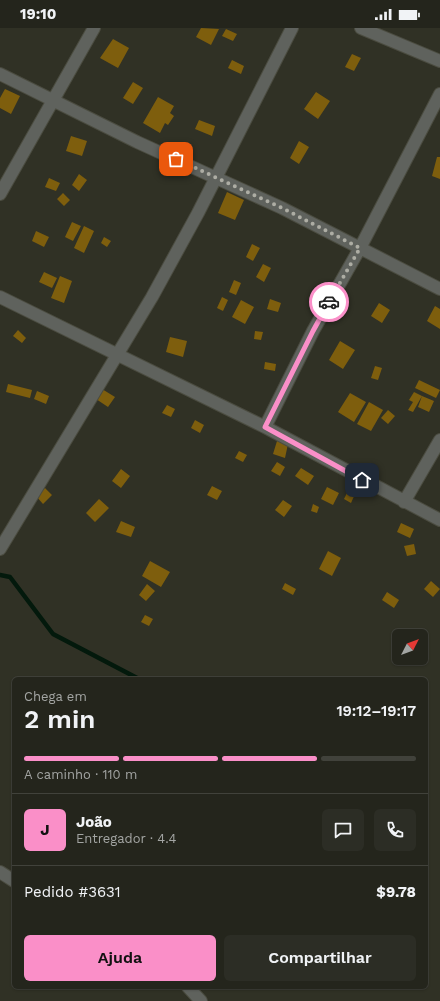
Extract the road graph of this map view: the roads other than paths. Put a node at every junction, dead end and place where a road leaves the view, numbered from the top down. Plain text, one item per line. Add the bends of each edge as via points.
1 (94, 28) edge
2 (292, 28) edge
3 (361, 28) edge
4 (440, 61) edge
5 (0, 74) edge
6 (440, 94) edge
7 (55, 101) junction
8 (216, 176) junction
9 (0, 194) edge
10 (360, 248) junction
11 (440, 289) edge
12 (0, 297) edge
13 (118, 355) junction
14 (265, 427) junction
15 (440, 440) edge
16 (404, 502) junction
17 (440, 520) edge
18 (0, 549) edge
19 (0, 872) edge
20 (12, 879) edge
21 (190, 989) edge
22 (201, 1001) edge

1 - 7 street
2 - 8 street
3 - 4 street
5 - 7 street
6 - 10 street
7 - 8 street via 136,142
7 - 9 street
8 - 10 street
8 - 13 street
10 - 11 street
10 - 14 street via 313,331
12 - 13 street
13 - 14 street
13 - 18 street
14 - 16 street
15 - 16 street
16 - 17 street
19 - 20 street
21 - 22 street

